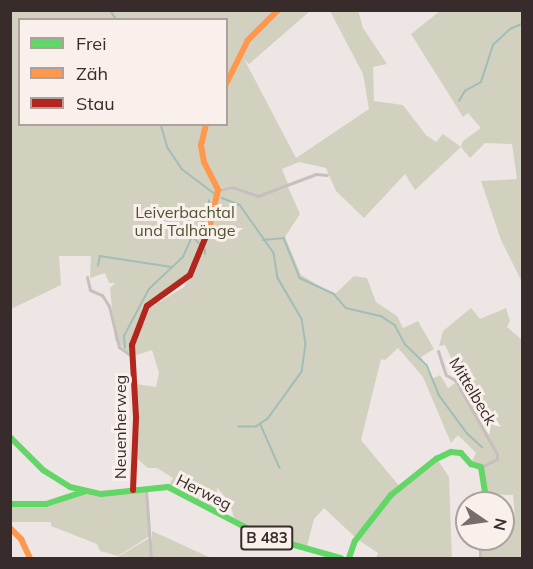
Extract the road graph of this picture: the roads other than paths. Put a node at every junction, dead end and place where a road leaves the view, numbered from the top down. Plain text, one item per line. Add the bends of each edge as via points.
1 (278, 10) edge
2 (228, 80) edge
3 (205, 126) edge
4 (327, 175) dead end
5 (218, 190) junction
6 (87, 277) dead end
7 (438, 351) dead end
8 (132, 356) junction
9 (10, 437) edge
10 (482, 467) junction
11 (146, 488) junction
12 (133, 490) junction
13 (485, 491) edge
14 (84, 492) junction
15 (10, 504) edge
16 (10, 528) edge
17 (30, 558) edge
18 (152, 558) edge
19 (341, 558) edge
20 (350, 558) edge

1 - 2 street via 248,40
3 - 5 street via 201,140 203,158
4 - 5 street via 316,174 261,195 232,187
5 - 8 street via 214,216 194,268 179,286 147,306
6 - 8 street, Neuenherweg via 90,290 105,298 110,306 119,347
7 - 10 street, Mittelbeck via 446,375 455,380 497,454 497,459
8 - 12 street, Neuenherweg via 136,417
9 - 14 street, B 483 via 53,477
10 - 13 street
10 - 20 street via 471,464 458,452 436,459 384,503 355,541
11 - 12 street, Herweg / B 483
11 - 18 street
11 - 19 street, Herweg / B 483 via 174,489 262,536
12 - 14 street, Herweg / B 483
14 - 15 street via 46,504
16 - 17 street via 21,539

